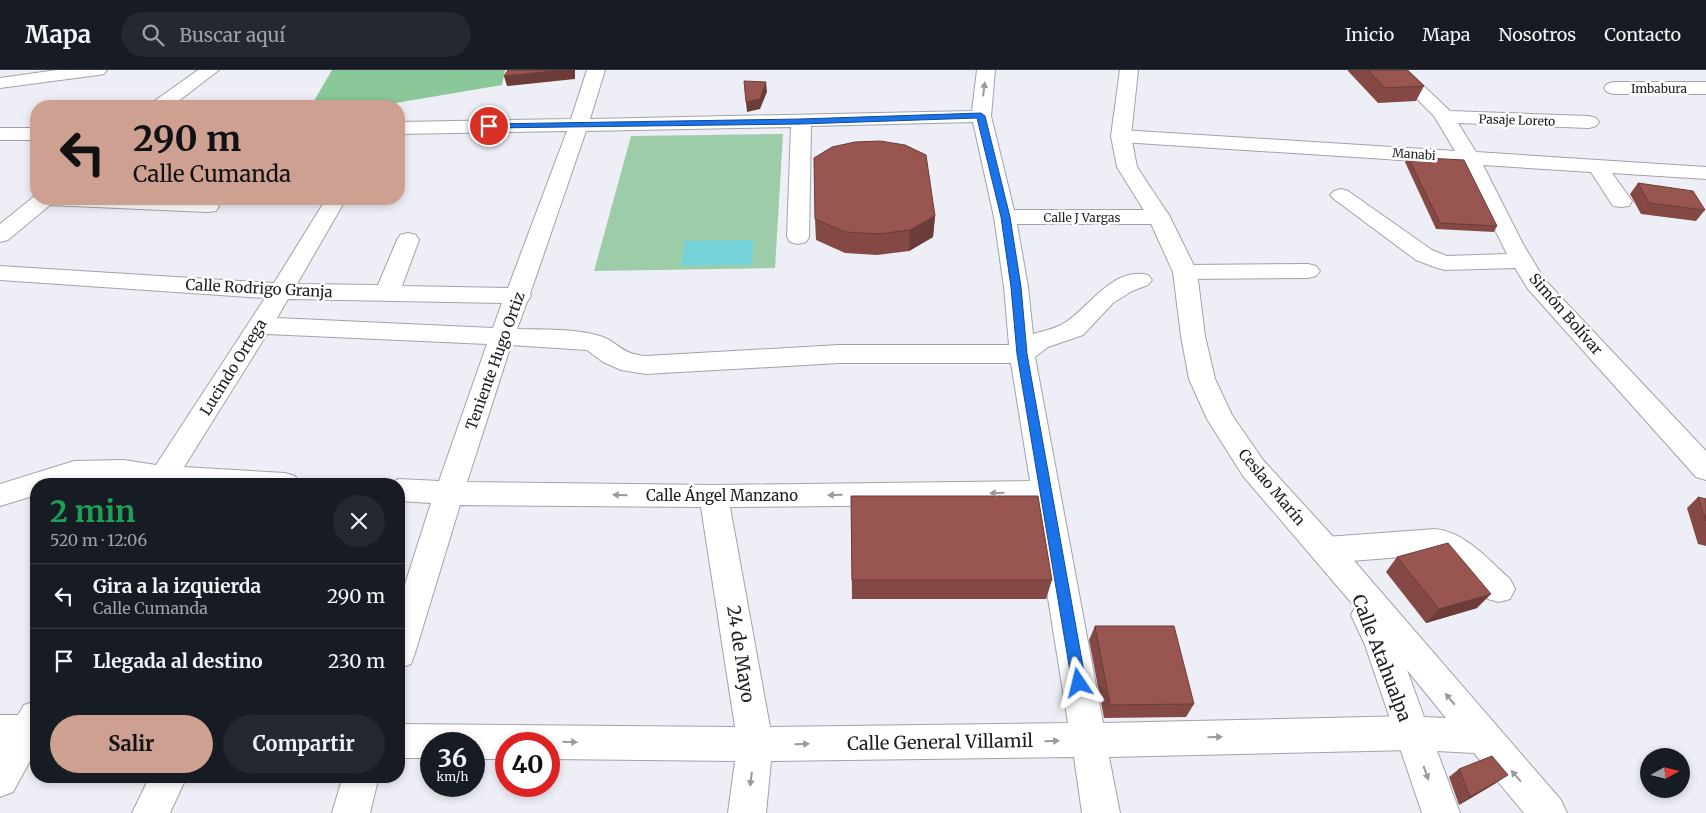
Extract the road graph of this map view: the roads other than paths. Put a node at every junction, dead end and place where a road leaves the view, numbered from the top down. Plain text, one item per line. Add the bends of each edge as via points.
1 (98, 70) edge
2 (210, 70) edge
3 (596, 70) edge
4 (986, 70) edge
5 (1129, 70) edge
6 (1397, 70) edge
7 (1635, 70) edge
8 (0, 83) edge
9 (1660, 87) junction
10 (1613, 88) dead end
11 (1706, 88) edge
12 (168, 100) edge
13 (981, 116) junction
14 (1444, 117) junction
15 (801, 121) junction
16 (1589, 122) dead end
17 (579, 124) junction
18 (405, 128) edge
19 (0, 134) edge
20 (30, 134) edge
21 (1121, 136) junction
22 (1470, 158) junction
23 (1597, 166) junction
24 (1706, 173) edge
25 (1341, 195) dead end
26 (1621, 201) dead end
27 (37, 205) edge
28 (186, 205) edge
29 (332, 205) edge
30 (208, 206) dead end
31 (1005, 217) junction
32 (1159, 217) junction
33 (0, 235) edge
34 (798, 237) dead end
35 (408, 240) dead end
36 (1521, 260) junction
37 (1308, 271) dead end
38 (1185, 272) junction
39 (0, 273) edge
40 (1140, 280) dead end
41 (279, 291) junction
42 (387, 293) junction
43 (518, 296) junction
44 (260, 325) junction
45 (502, 336) junction
46 (1022, 354) junction
47 (1706, 469) edge
48 (55, 478) edge
49 (153, 478) edge
50 (162, 478) edge
51 (30, 486) edge
52 (405, 490) edge
53 (1046, 492) junction
54 (449, 493) junction
55 (0, 495) edge
56 (714, 496) junction
57 (1326, 550) junction
58 (1352, 584) junction
59 (1500, 589) dead end
60 (405, 634) edge
61 (25, 728) edge
62 (1411, 733) junction
63 (1481, 736) junction
64 (1089, 740) junction
65 (405, 741) edge
66 (755, 744) junction
67 (0, 779) edge
68 (166, 783) edge
69 (360, 783) edge
70 (151, 813) edge
71 (351, 813) edge
72 (747, 813) edge
73 (1102, 813) edge
74 (1441, 813) edge
75 (1548, 813) edge

1 - 8 street
2 - 12 street
3 - 17 street, Teniente Hugo Ortiz
13 -> 4 street
5 - 21 street, Ceslao Marín
6 - 14 street, Simón Bolívar
7 - 9 street
9 - 10 street, Imbabura
9 - 11 street, Imbabura
13 - 15 street
13 - 31 street
14 - 16 street, Pasaje Loreto
14 - 22 street, Simón Bolívar
15 - 17 street
15 - 34 street
17 - 18 street
17 - 43 street, Teniente Hugo Ortiz
19 - 20 street
21 - 22 street, Manabi
21 - 32 street, Ceslao Marín via 1127,167
22 - 23 street, Manabi
22 - 36 street, Simón Bolívar
23 - 24 street, Manabi
23 - 26 street
25 - 36 street via 1424,256 1445,262
27 - 33 street
28 - 30 street
29 - 41 street, Lucindo Ortega
31 - 32 street, Calle J Vargas
31 - 46 street
32 - 38 street, Ceslao Marín
35 - 42 street
36 - 47 street, Simón Bolívar via 1536,284
37 - 38 street
38 - 57 street, Ceslao Marín via 1202,379 1220,419 1253,468
39 - 41 street, Calle Rodrigo Granja
40 - 46 street via 1105,298 1074,329 1039,341
41 - 42 street, Calle Rodrigo Granja
41 - 44 street, Lucindo Ortega
42 - 43 street, Calle Rodrigo Granja
43 - 45 street, Teniente Hugo Ortiz
44 - 45 street
44 - 50 street, Lucindo Ortega
45 - 46 street via 594,343 630,364 646,365 839,354
45 - 54 street, Teniente Hugo Ortiz
46 - 53 street
48 - 49 street via 74,472 124,471
51 - 55 street
52 - 54 street, Calle Ángel Manzano
53 -> 56 street, Calle Ángel Manzano
53 - 64 street
56 -> 54 street, Calle Ángel Manzano
54 - 60 street, Teniente Hugo Ortiz
56 - 66 street, 24 de Mayo
57 - 58 street, Ceslao Marín
57 - 59 street via 1444,542
58 - 62 street, Calle Atahualpa via 1381,645
63 -> 58 street, Ceslao Marín
61 - 67 street
62 - 63 street, Calle General Villamil
64 -> 62 street, Calle General Villamil
62 -> 74 street, Calle Atahualpa
75 -> 63 street, Ceslao Marín
66 -> 64 street, Calle General Villamil
64 - 73 street
65 -> 66 street, Calle General Villamil
66 -> 72 street, 24 de Mayo
68 - 70 street
69 - 71 street

